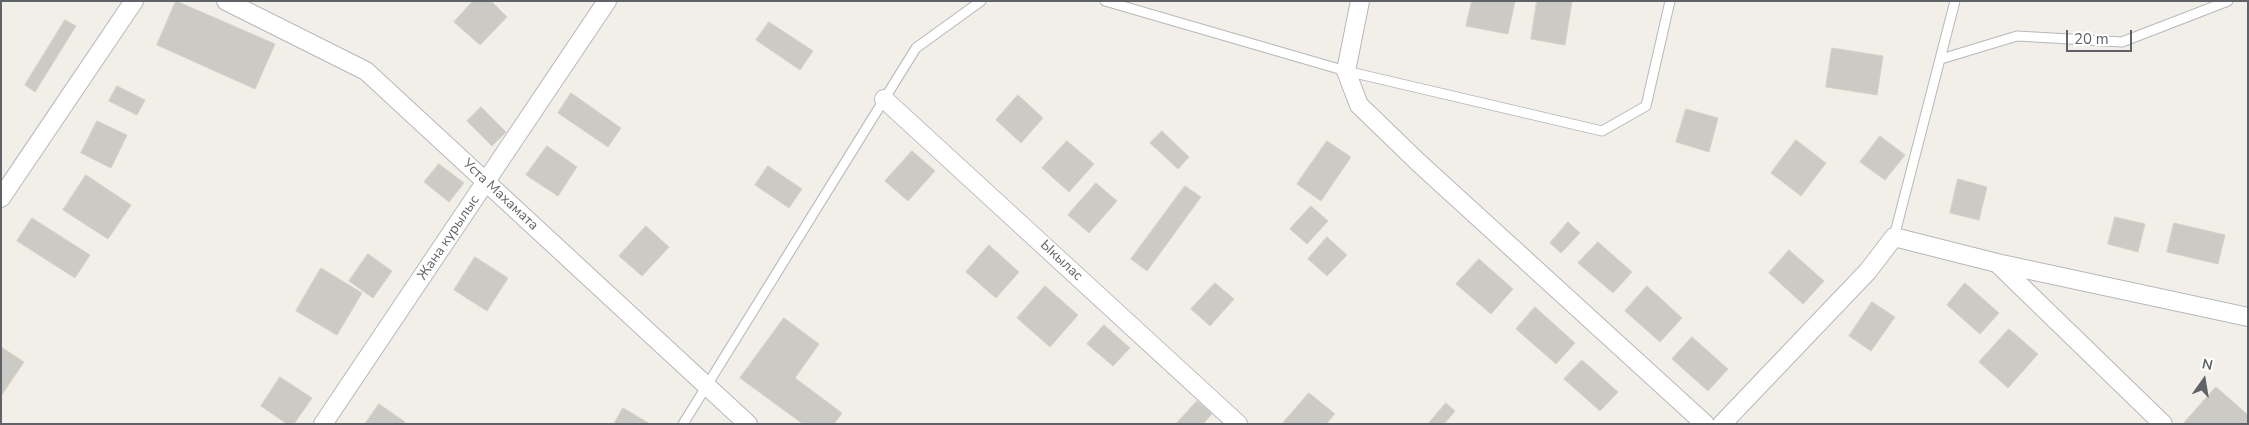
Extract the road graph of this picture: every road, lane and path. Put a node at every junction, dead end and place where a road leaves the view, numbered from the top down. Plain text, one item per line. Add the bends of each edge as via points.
1 (134, 1) edge
2 (226, 1) edge
3 (607, 1) edge
4 (982, 1) edge
5 (1105, 1) edge
6 (1360, 1) edge
7 (1670, 1) edge
8 (1954, 1) edge
9 (2228, 1) edge
10 (1941, 59) junction
11 (1346, 71) junction
12 (884, 99) junction
13 (487, 183) junction
14 (1, 198) edge
15 (1894, 237) junction
16 (1997, 262) junction
17 (2248, 317) edge
18 (708, 386) junction
19 (323, 424) edge
20 (683, 424) edge
21 (748, 424) edge
22 (1238, 424) edge
23 (1705, 424) edge
24 (1722, 424) edge
25 (2163, 424) edge

1 - 14 street
2 - 13 street, Уста Махамата via 366,71
3 - 13 street, Жана курылыс
4 - 12 lane via 916,48
5 - 11 lane
6 - 11 street
7 - 11 lane via 1646,106 1602,131
8 - 10 lane
9 - 10 lane via 2122,42 2018,36
10 - 15 lane
11 - 23 street via 1359,105
12 - 18 lane
12 - 22 street, Ыкылас
13 - 18 street, Уста Махамата
13 - 19 street, Жана курылыс
15 - 16 street
15 - 24 street via 1868,271
16 - 17 street
16 - 25 street
18 - 20 lane
18 - 21 street, Уста Махамата

